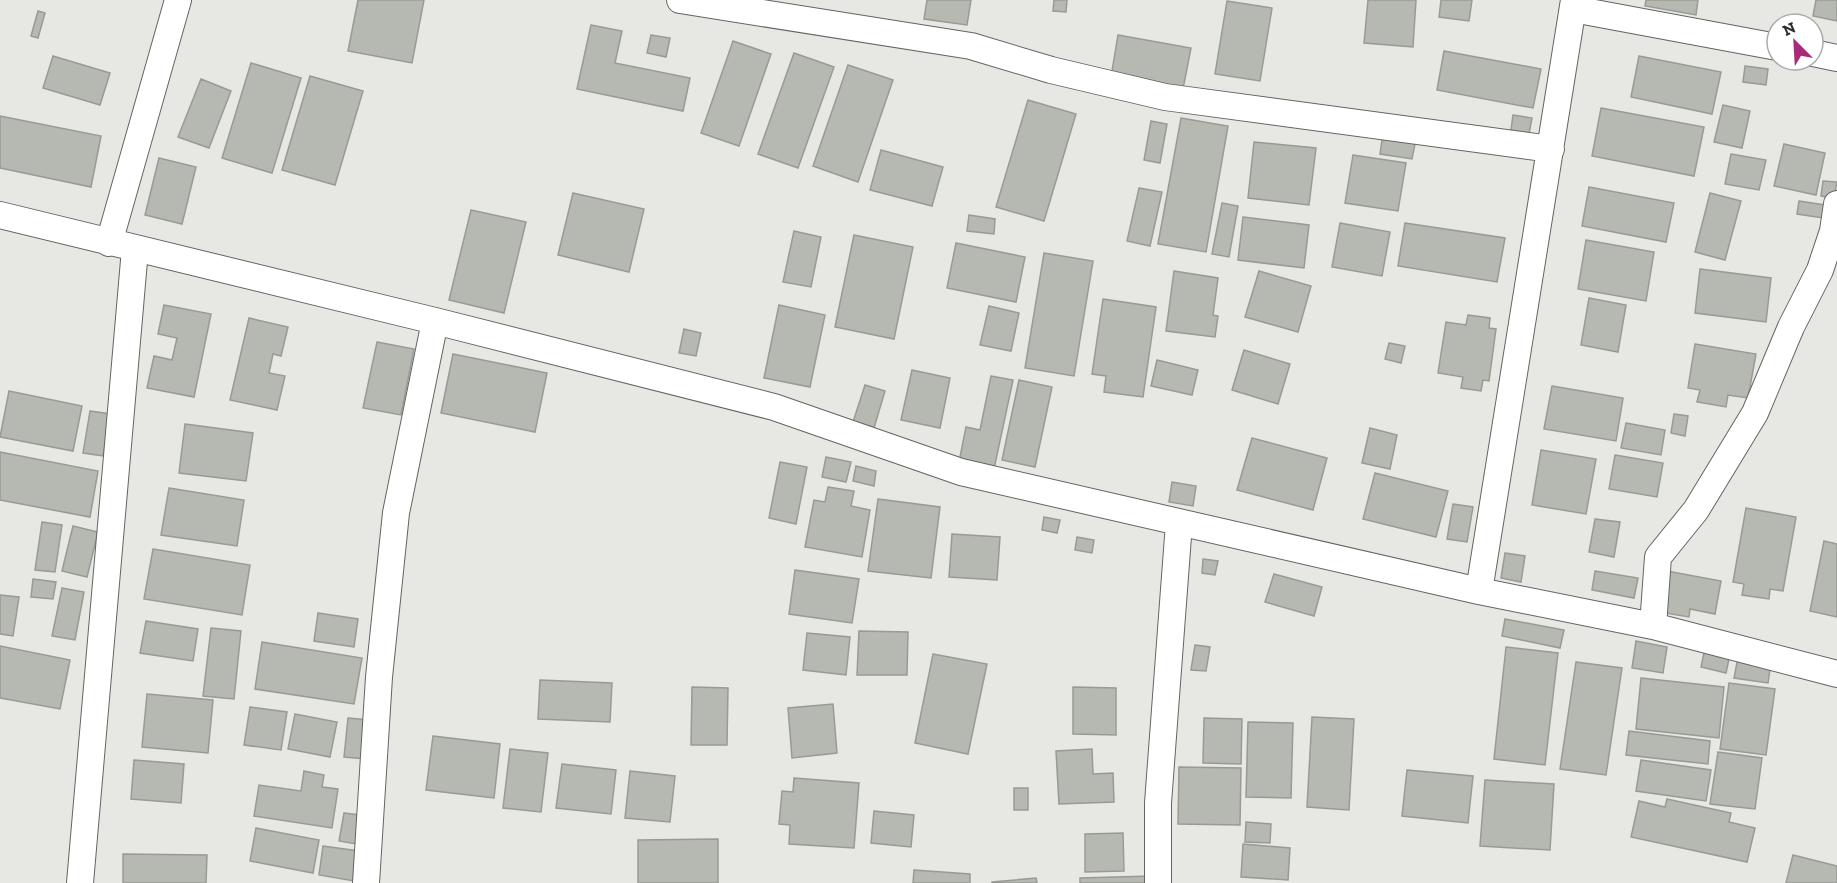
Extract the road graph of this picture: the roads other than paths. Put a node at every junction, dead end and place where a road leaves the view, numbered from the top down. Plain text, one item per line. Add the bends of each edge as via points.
1 (178, 0) edge
2 (680, 0) edge
3 (1573, 5) edge
4 (1765, 45) edge
5 (1551, 149) junction
6 (1837, 204) edge
7 (0, 215) edge
8 (109, 243) junction
9 (135, 249) junction
10 (435, 321) junction
11 (1179, 523) junction
12 (1479, 591) junction
13 (1653, 626) junction
14 (1837, 674) edge
15 (80, 883) edge
16 (366, 883) edge
17 (1158, 883) edge

1 - 8 street
2 - 5 street via 971,46 1165,98
3 - 4 street
3 - 5 street
5 - 12 street
6 - 13 street via 1821,270 1791,327 1755,413 1696,510 1658,557
7 - 8 street
8 - 9 street
9 - 10 street
9 - 15 street
10 - 11 street via 774,407 961,472
10 - 16 street via 396,513 379,677
11 - 12 street
11 - 17 street via 1158,803
12 - 13 street
13 - 14 street

